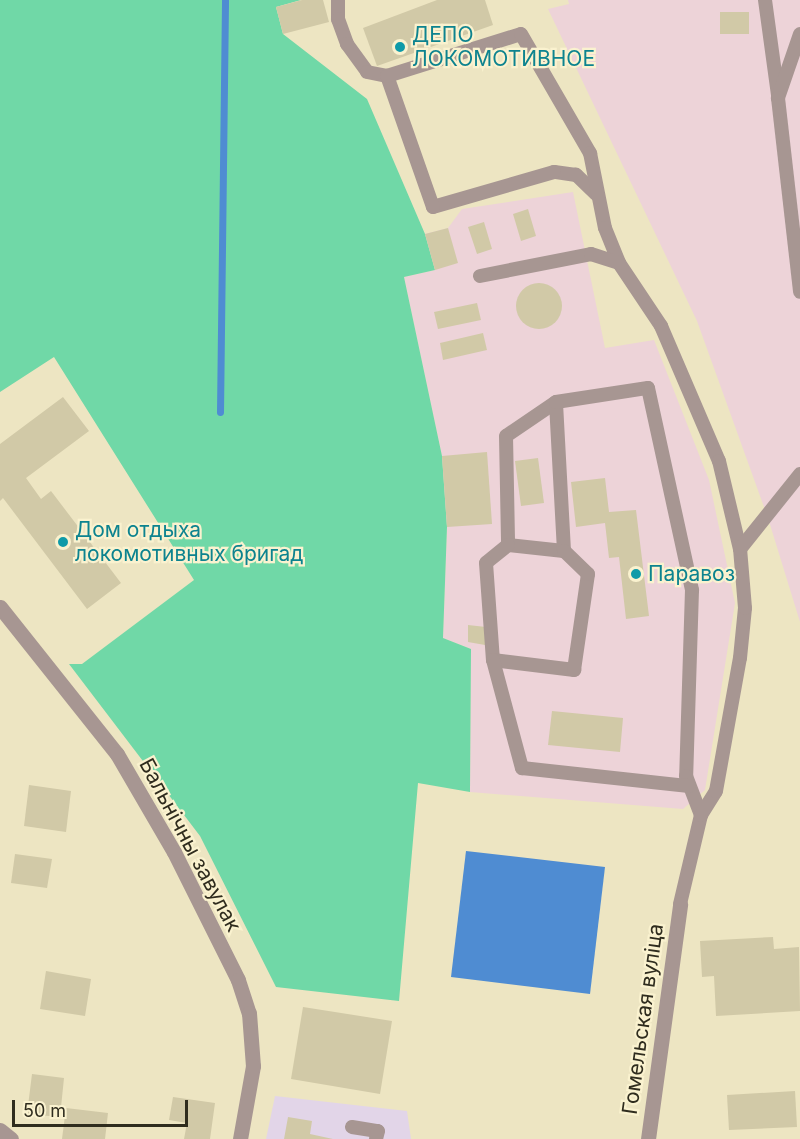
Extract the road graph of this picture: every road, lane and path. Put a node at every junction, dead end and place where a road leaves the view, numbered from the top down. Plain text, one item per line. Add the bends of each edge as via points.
1 (338, 0) edge
2 (765, 0) edge
3 (800, 34) edge
4 (387, 76) junction
5 (778, 98) junction
6 (596, 194) junction
7 (619, 263) junction
8 (480, 276) dead end
9 (800, 292) edge
10 (556, 402) junction
11 (800, 474) edge
12 (508, 545) junction
13 (740, 549) junction
14 (564, 551) junction
15 (0, 607) edge
16 (493, 660) junction
17 (689, 786) junction
18 (701, 815) junction
19 (680, 904) joint
20 (352, 1127) dead end
21 (0, 1130) edge
22 (11, 1139) edge
23 (240, 1139) edge
24 (376, 1139) edge
25 (648, 1139) edge

1 - 4 lane via 347,44 367,72
2 - 5 lane
3 - 5 lane
4 - 6 lane via 433,207 554,172 576,175
4 - 6 lane via 521,34 590,153
5 - 9 lane
6 - 7 lane
7 - 8 lane via 591,254
7 - 13 lane via 661,326 719,461
10 - 12 lane via 506,436
10 - 14 lane
10 - 17 lane via 648,388 692,590 686,776
11 - 13 lane
12 - 14 lane
12 - 16 lane via 486,563
13 - 18 lane via 745,608 740,658 716,791
14 - 16 lane via 588,574 574,670
15 - 23 street, Бальнічны завулак via 117,754 174,852 238,980 249,1013 253,1066
16 - 17 lane via 522,768
17 - 18 lane
18 - 19 lane
19 - 25 street, Гомельская вуліца
20 - 24 lane via 378,1131
21 - 22 street

